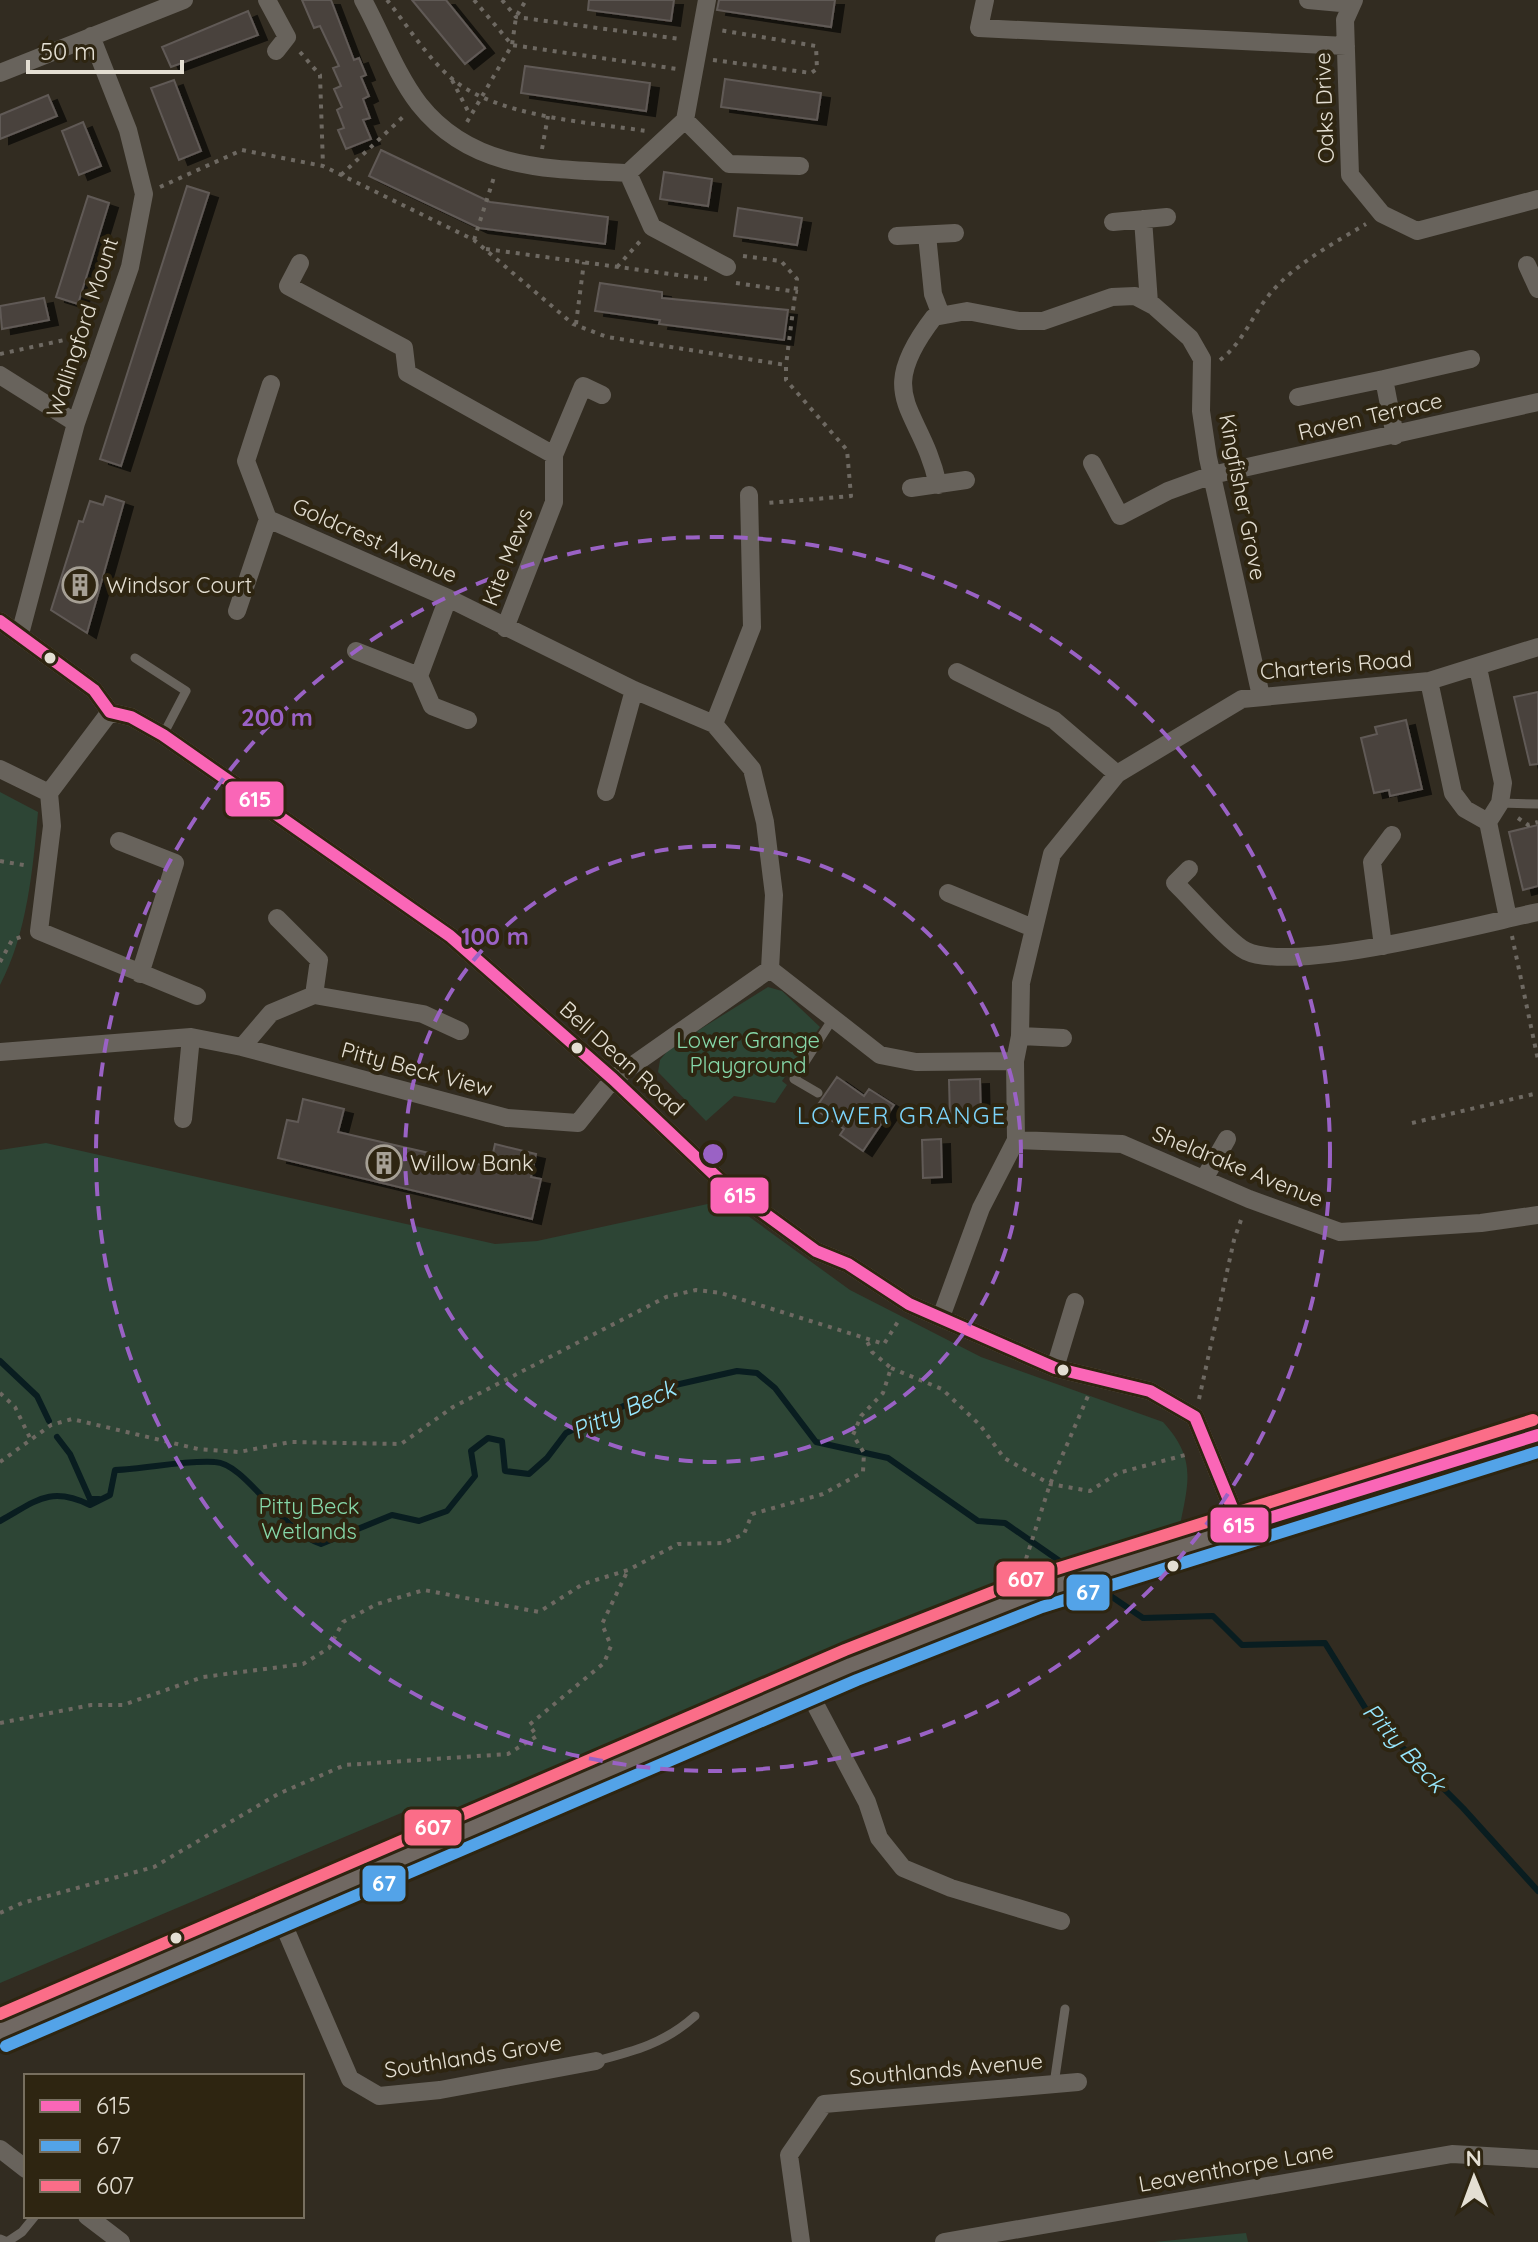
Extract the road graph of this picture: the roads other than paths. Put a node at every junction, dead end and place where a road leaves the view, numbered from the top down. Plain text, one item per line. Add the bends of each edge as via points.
1 (184, 0) edge
2 (267, 0) edge
3 (363, 0) edge
4 (707, 0) edge
5 (985, 0) edge
6 (1308, 0) edge
7 (1353, 2) edge
8 (91, 36) junction
9 (281, 44) road end
10 (1346, 46) junction
11 (0, 73) edge
12 (685, 120) junction
13 (800, 166) dead end
14 (628, 173) junction
15 (1538, 199) edge
16 (1167, 217) dead end
17 (1143, 219) junction
18 (1113, 222) dead end
19 (955, 233) dead end
20 (927, 235) junction
21 (897, 236) dead end
22 (300, 263) dead end
23 (1527, 265) dead end
24 (726, 275) road end
25 (1538, 289) edge
26 (1149, 303) junction
27 (941, 315) junction
28 (1471, 359) dead end
29 (0, 375) edge
30 (1384, 379) junction
31 (271, 384) dead end
32 (602, 395) dead end
33 (1298, 397) dead end
34 (1538, 402) edge
35 (76, 423) junction
36 (1395, 436) junction
37 (554, 455) junction
38 (1092, 463) dead end
39 (1212, 475) junction
40 (966, 480) dead end
41 (938, 485) junction
42 (911, 488) dead end
43 (749, 500) road end
44 (268, 519) junction
45 (448, 598) junction
46 (237, 611) dead end
47 (0, 621) edge
48 (505, 628) junction
49 (20, 634) junction
50 (1538, 647) edge
51 (356, 651) dead end
52 (135, 658) dead end
53 (1478, 668) junction
54 (957, 672) dead end
55 (419, 676) junction
56 (1429, 681) junction
57 (634, 690) junction
58 (1261, 696) junction
59 (110, 712) junction
60 (468, 720) dead end
61 (714, 724) junction
62 (163, 735) junction
63 (0, 769) edge
64 (1117, 774) junction
65 (606, 792) dead end
66 (49, 793) junction
67 (1500, 803) junction
68 (1538, 804) edge
69 (1488, 822) junction
70 (1392, 835) dead end
71 (119, 841) dead end
72 (1189, 869) dead end
73 (948, 893) dead end
74 (1538, 912) edge
75 (277, 918) dead end
76 (1508, 918) junction
77 (1033, 928) junction
78 (1383, 946) junction
79 (770, 969) junction
80 (140, 974) junction
81 (314, 995) junction
82 (197, 996) dead end
83 (832, 1020) junction
84 (460, 1031) dead end
85 (1020, 1036) junction
86 (191, 1037) junction
87 (1063, 1038) dead end
88 (242, 1047) junction
89 (0, 1052) edge
90 (1015, 1061) junction
91 (613, 1079) junction
92 (818, 1093) dead end
93 (183, 1119) dead end
94 (1227, 1139) dead end
95 (1016, 1140) junction
96 (1204, 1179) junction
97 (1538, 1215) edge
98 (1075, 1302) dead end
99 (941, 1317) junction
100 (1055, 1368) junction
101 (1538, 1435) edge
102 (1240, 1527) junction
103 (806, 1687) junction
104 (278, 1912) junction
105 (1061, 1921) dead end
106 (1065, 2009) dead end
107 (695, 2016) dead end
108 (0, 2031) edge
109 (596, 2061) joint
110 (1078, 2082) dead end
111 (1054, 2084) junction
112 (0, 2149) edge
113 (1538, 2159) edge
114 (24, 2167) edge
115 (33, 2218) edge
116 (90, 2218) edge
117 (0, 2239) edge
118 (121, 2242) edge
119 (801, 2242) edge
120 (944, 2242) edge

1 - 8 street
2 - 9 street
3 - 14 street via 418,103 456,141 539,169
4 - 12 street
5 - 10 street via 979,28
6 - 7 street
7 - 10 street, Oaks Drive via 1345,20
8 - 11 street
8 - 35 street, Wallingford Mount via 128,130 144,194 130,267
10 - 15 street, Oaks Drive via 1350,175 1382,214 1417,231
12 - 13 street via 729,164
12 - 14 street
14 - 24 street via 652,227
16 - 17 street
17 - 18 street
17 - 26 street
19 - 20 street
20 - 21 street
20 - 27 street via 933,294
22 - 37 street via 288,286 404,348 407,373
23 - 25 street
26 - 27 street via 1135,296 1112,297 1043,321 967,311
26 - 39 street, Kingfisher Grove via 1190,338 1202,359 1201,411
27 - 41 street via 910,349 902,386 905,407 931,454
28 - 30 street
29 - 35 street
30 - 33 street
30 - 36 street
31 - 44 street, Goldcrest Avenue via 246,461
32 - 37 street, Kite Mews via 583,386
34 - 36 street, Raven Terrace
35 - 49 street, Wallingford Mount
36 - 39 street, Raven Terrace
37 - 48 street, Kite Mews via 554,502
38 - 39 street, Raven Terrace via 1120,516
39 - 58 street, Kingfisher Grove
40 - 41 street
41 - 42 street
43 - 61 street via 752,627
44 - 45 street, Goldcrest Avenue
44 - 46 street
45 - 48 street, Goldcrest Avenue
45 - 55 street
47 - 49 street, Bell Dean Road
48 - 57 street, Goldcrest Avenue
49 - 59 street, Bell Dean Road via 94,690
50 - 53 street, Charteris Road
51 - 55 street
52 - 62 lane via 186,691
53 - 56 street, Charteris Road
53 - 67 street via 1503,783
54 - 64 street via 1054,720
55 - 60 street via 432,706
56 - 58 street, Charteris Road
56 - 69 street via 1453,793 1465,809
57 - 61 street, Goldcrest Avenue
57 - 65 street
58 - 64 street, Charteris Road via 1242,699
59 - 62 street, Bell Dean Road
59 - 66 street
61 - 79 street via 752,769 765,822 774,895
62 - 91 street, Bell Dean Road via 450,936
63 - 66 street
64 - 77 street, Charteris Road via 1052,854
66 - 80 street via 52,826 39,931
67 - 68 lane
67 - 69 street
69 - 76 street
70 - 78 street via 1372,862
71 - 80 street via 175,863
72 - 78 street via 1175,883 1246,951 1283,958
73 - 77 street
74 - 76 street
75 - 81 street via 319,960
76 - 78 street
77 - 85 street, Charteris Road via 1021,983
79 - 83 street
79 - 91 street
80 - 82 street
81 - 84 street via 423,1014
81 - 88 street via 271,1013
83 - 90 street via 880,1055 916,1062
83 - 92 lane via 794,1079
85 - 87 street
85 - 90 street, Charteris Road
86 - 88 street, Pitty Beck View
86 - 89 street, Pitty Beck View
86 - 93 street
88 - 91 street, Pitty Beck View via 507,1118 578,1123
90 - 95 street, Charteris Road
91 - 99 street, Bell Dean Road via 724,1184 816,1251
94 - 96 street
95 - 96 street, Sheldrake Avenue via 1122,1144
95 - 99 street, Charteris Road via 981,1208
96 - 97 street, Sheldrake Avenue via 1340,1232
98 - 100 street
99 - 100 street, Bell Dean Road
100 - 102 street, Bell Dean Road via 1150,1391 1195,1417
101 - 102 main road
102 - 103 main road via 1037,1592
103 - 104 main road
103 - 105 street via 867,1802 879,1838 903,1868
104 - 108 main road
104 - 109 street, Southlands Grove via 350,2079 379,2096
106 - 111 lane
107 - 109 lane via 673,2036 647,2048
110 - 111 street, Southlands Avenue
111 - 119 street, Southlands Avenue via 824,2104 789,2155
112 - 114 street
113 - 120 street, Leaventhorpe Lane via 1452,2154
115 - 117 lane via 7,2242
116 - 118 street

